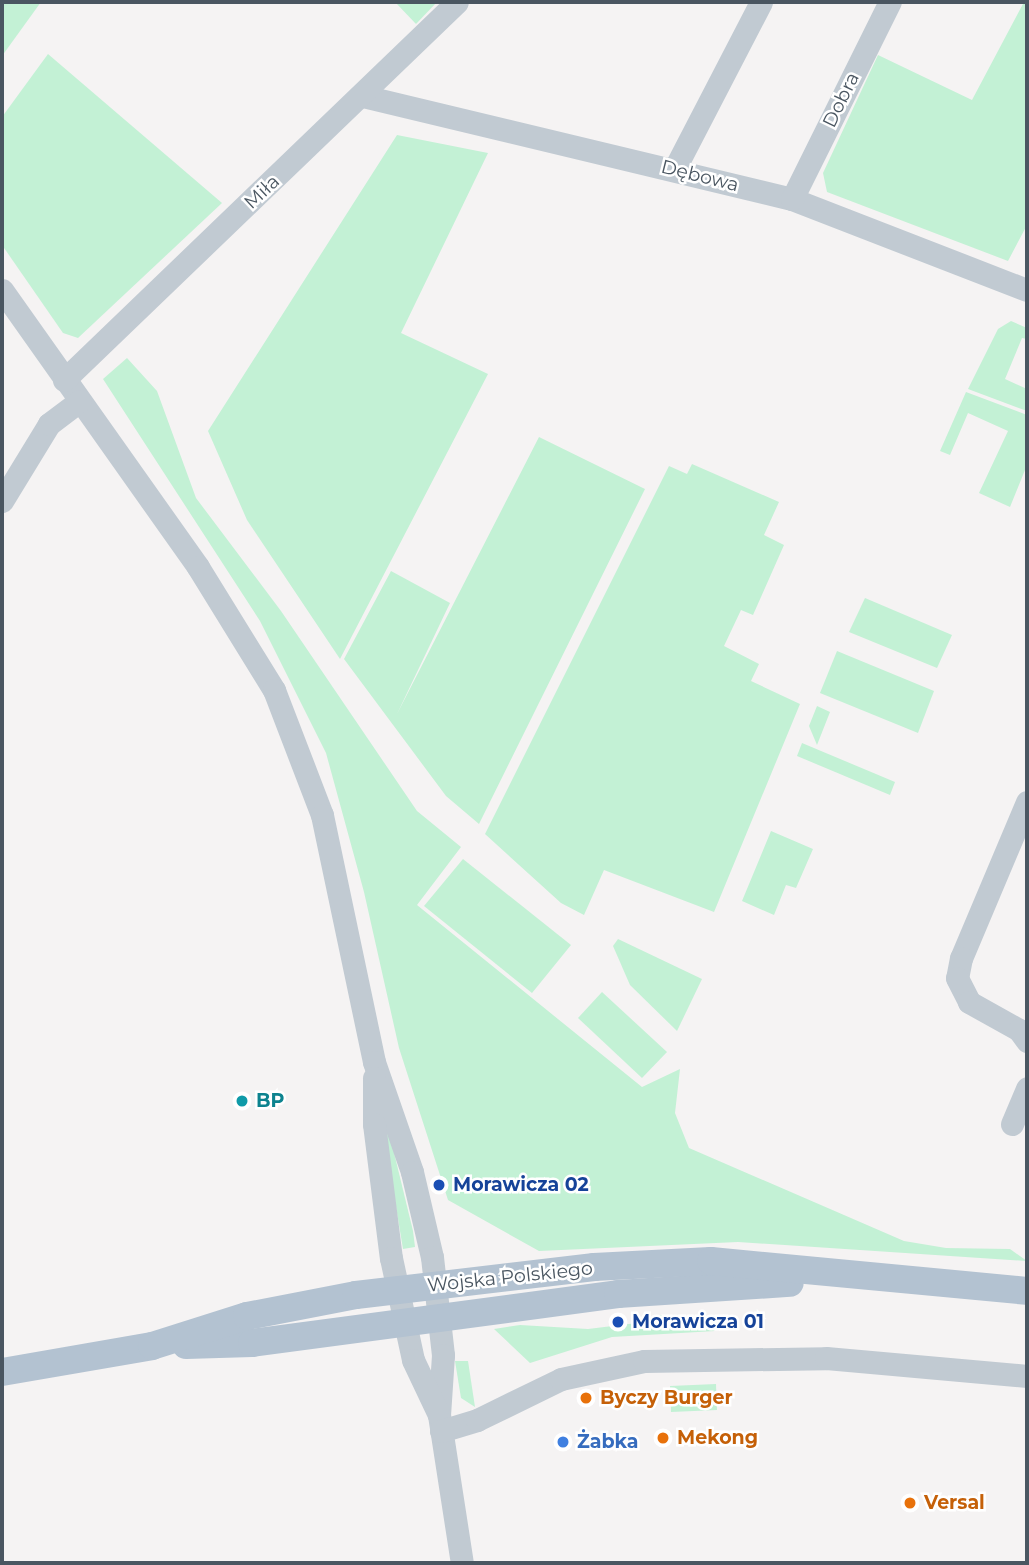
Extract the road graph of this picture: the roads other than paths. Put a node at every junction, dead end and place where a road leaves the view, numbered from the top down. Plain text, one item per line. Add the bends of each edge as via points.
1 (457, 2) edge
2 (761, 2) edge
3 (890, 2) edge
4 (363, 96) junction
5 (674, 170) junction
6 (792, 199) junction
7 (2, 290) edge
8 (1027, 290) edge
9 (64, 380) junction
10 (79, 401) junction
11 (2, 501) edge
12 (1027, 802) edge
13 (1027, 1041) edge
14 (374, 1062) junction
15 (1027, 1087) edge
16 (1012, 1124) dead end
17 (874, 1277) junction
18 (435, 1285) junction
19 (398, 1290) junction
20 (1027, 1291) edge
21 (438, 1316) junction
22 (405, 1321) junction
23 (152, 1346) junction
24 (2, 1372) edge
25 (1027, 1376) edge
26 (440, 1423) junction
27 (462, 1563) edge

1 - 4 street, Miła
2 - 5 street
3 - 6 street, Dobra
4 - 5 street, Dębowa
4 - 9 street, Miła
5 - 6 street, Dębowa
6 - 8 street, Dębowa
7 - 9 street
9 - 10 street
10 - 11 street via 49,424
10 - 14 street via 198,567 274,690 323,815
12 - 13 street via 961,958 957,978 969,1002 1020,1030
14 - 18 street via 412,1172
14 - 19 street via 374,1125
15 - 16 street
17 - 18 main road, Wojska Polskiego via 711,1261 594,1267
17 - 20 main road, Wojska Polskiego
17 - 21 main road, Wojska Polskiego via 618,1294
18 - 19 main road, Wojska Polskiego
18 - 21 street
19 - 22 street
19 - 23 main road, Wojska Polskiego via 247,1315
21 - 22 main road, Wojska Polskiego
21 - 26 street via 444,1373
22 - 23 main road, Wojska Polskiego via 251,1343
22 - 26 street via 415,1367
23 - 24 main road, Wojska Polskiego
25 - 26 street via 826,1358 644,1361 561,1379 477,1420
26 - 27 street

